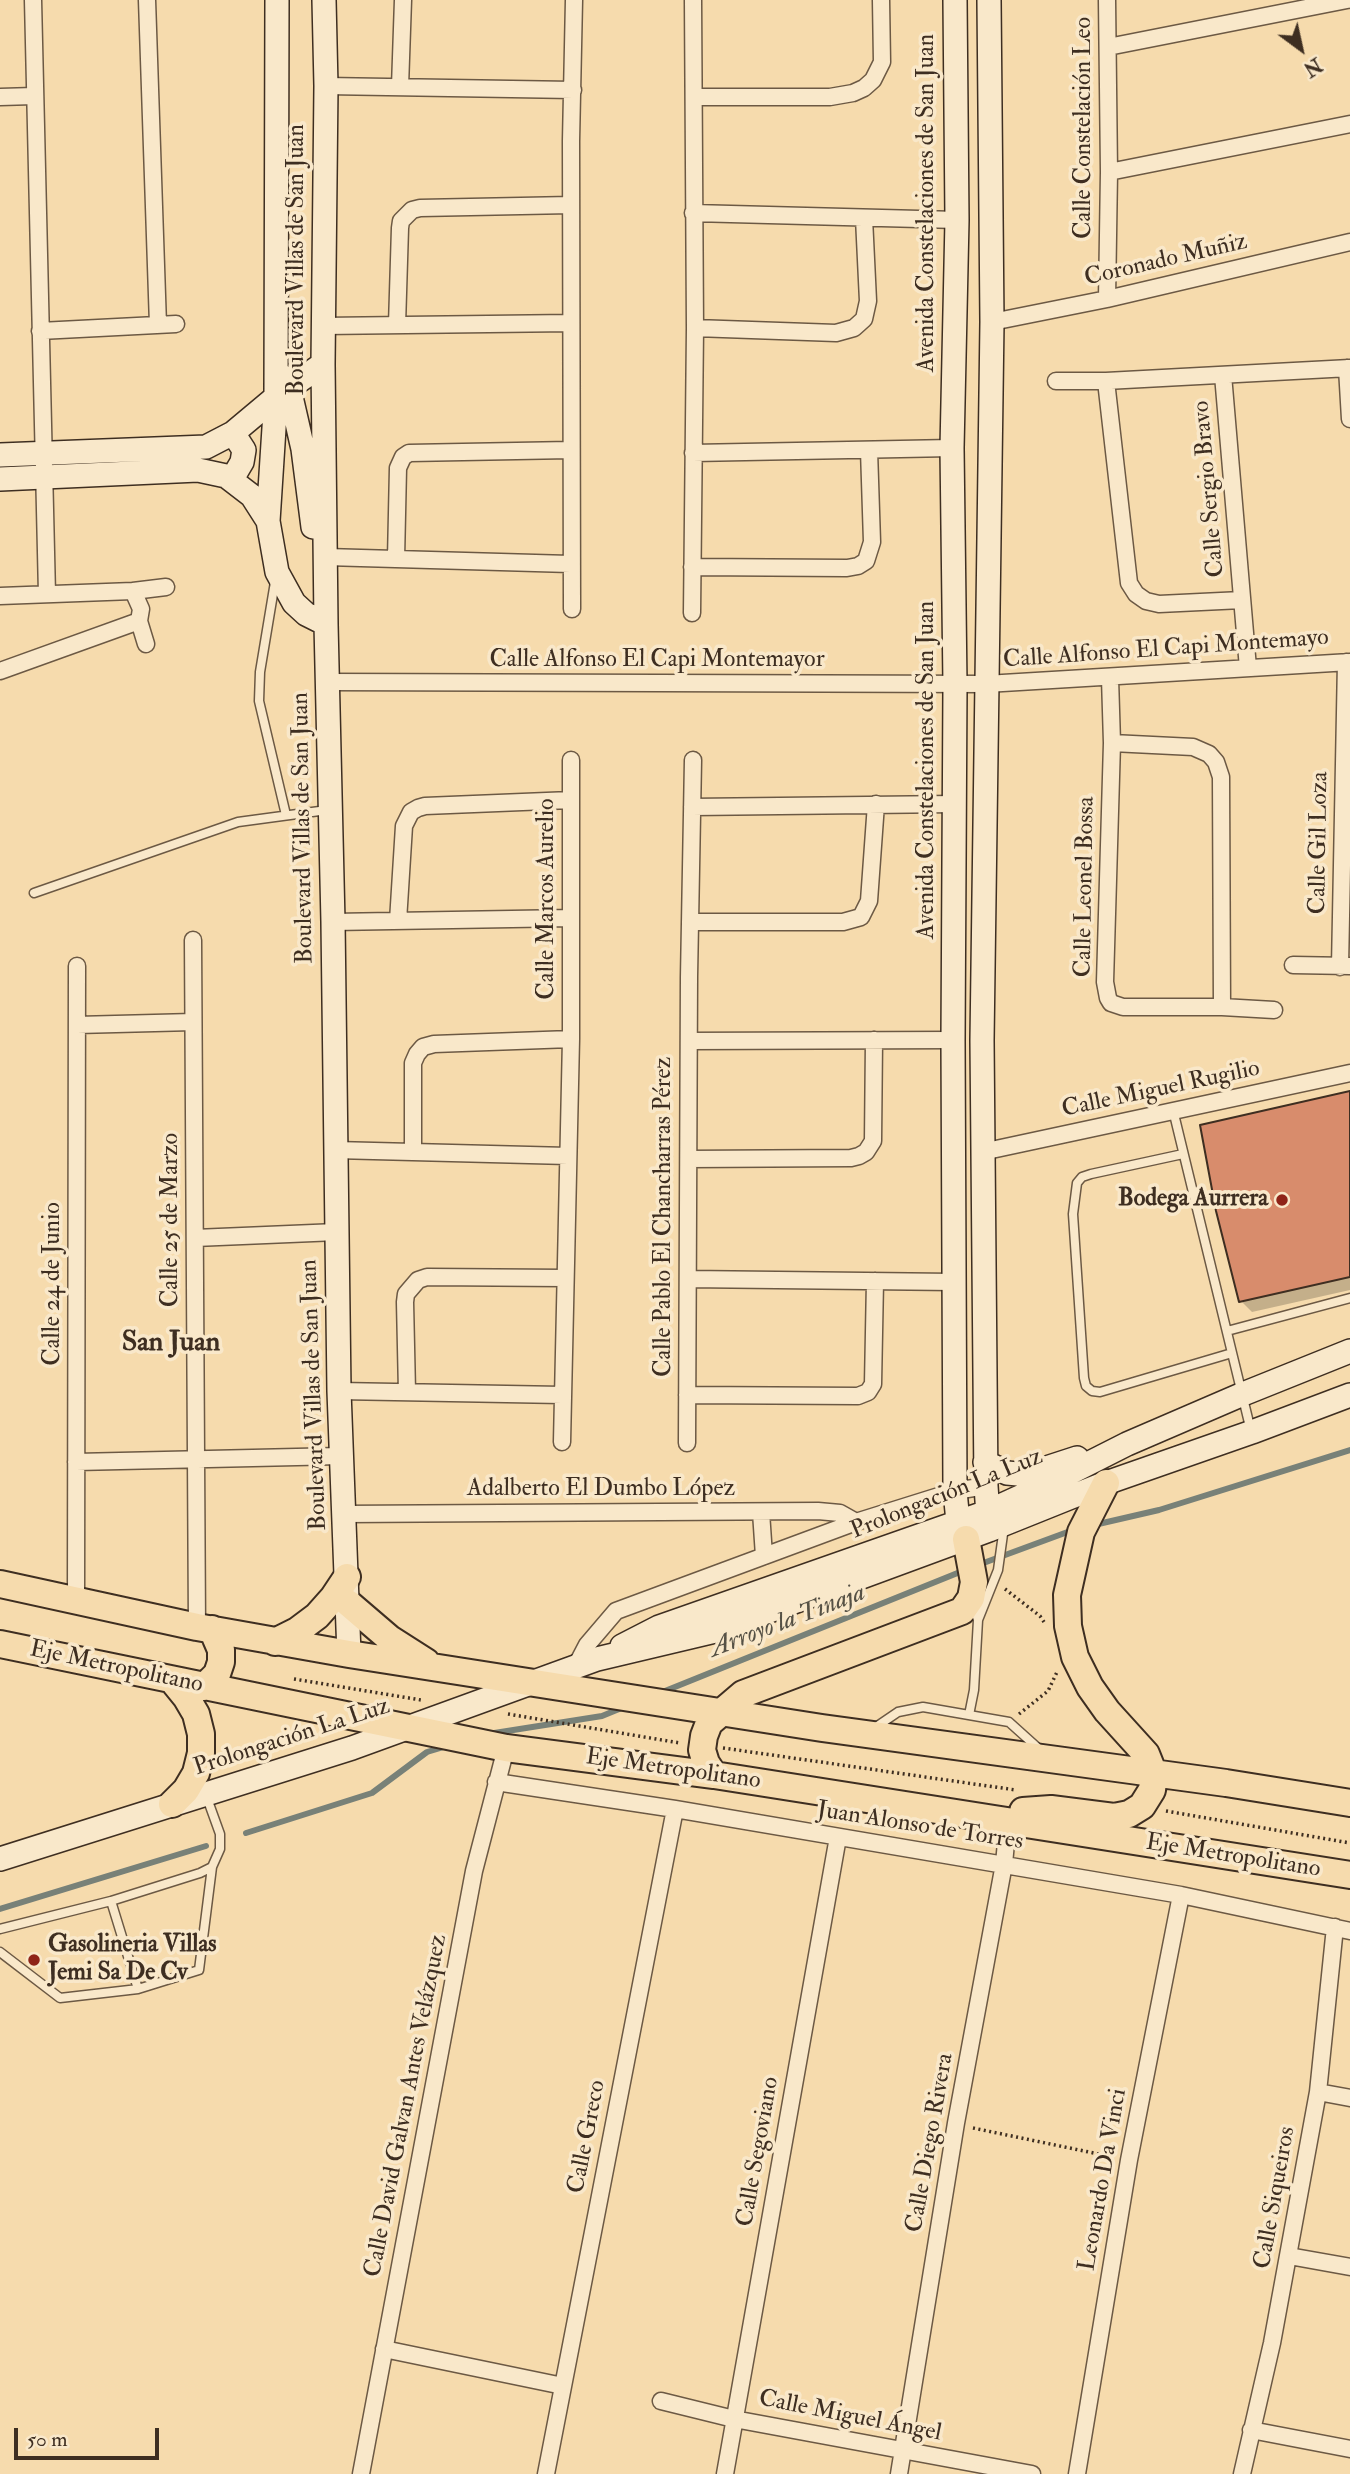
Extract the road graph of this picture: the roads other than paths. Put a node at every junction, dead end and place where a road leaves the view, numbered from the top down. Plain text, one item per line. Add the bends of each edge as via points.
1 (33, 0) edge
2 (147, 0) edge
3 (277, 0) edge
4 (324, 0) edge
5 (403, 0) edge
6 (574, 0) edge
7 (693, 0) edge
8 (881, 0) edge
9 (955, 0) edge
10 (989, 0) edge
11 (1107, 0) edge
12 (1347, 0) edge
13 (1108, 47) junction
14 (326, 86) junction
15 (400, 87) junction
16 (573, 90) junction
17 (34, 96) junction
18 (0, 97) edge
19 (695, 97) junction
20 (1350, 124) edge
21 (1109, 172) junction
22 (571, 205) junction
23 (693, 213) junction
24 (864, 218) junction
25 (957, 220) junction
26 (1350, 242) edge
27 (1107, 299) junction
28 (992, 322) junction
29 (571, 323) junction
30 (176, 324) dead end
31 (158, 325) junction
32 (397, 325) junction
33 (323, 326) junction
34 (695, 328) junction
35 (40, 331) junction
36 (323, 365) junction
37 (1348, 368) edge
38 (1223, 374) junction
39 (1056, 381) dead end
40 (1106, 381) junction
41 (282, 393) junction
42 (1350, 419) edge
43 (233, 433) junction
44 (952, 447) junction
45 (570, 450) junction
46 (869, 450) junction
47 (693, 453) junction
48 (43, 454) junction
49 (0, 455) edge
50 (44, 478) junction
51 (0, 479) edge
52 (232, 480) junction
53 (268, 521) junction
54 (326, 557) junction
55 (396, 559) junction
56 (570, 564) junction
57 (692, 567) junction
58 (277, 572) junction
59 (166, 587) dead end
60 (133, 591) junction
61 (47, 594) junction
62 (0, 596) edge
63 (1242, 600) junction
64 (572, 608) dead end
65 (692, 613) dead end
66 (139, 621) junction
67 (326, 624) junction
68 (146, 643) dead end
69 (1348, 662) edge
70 (1248, 668) junction
71 (0, 671) edge
72 (1110, 678) junction
73 (327, 682) junction
74 (986, 684) junction
75 (955, 685) junction
76 (1347, 721) edge
77 (1112, 743) junction
78 (571, 760) dead end
79 (693, 760) dead end
80 (571, 800) junction
81 (876, 804) junction
82 (955, 804) junction
83 (692, 807) junction
84 (330, 809) junction
85 (286, 815) junction
86 (34, 893) dead end
87 (571, 918) junction
88 (398, 921) junction
89 (333, 922) junction
90 (690, 922) junction
91 (193, 940) dead end
92 (1293, 965) dead end
93 (77, 966) dead end
94 (1345, 967) edge
95 (1222, 1007) junction
96 (1274, 1010) dead end
97 (194, 1022) junction
98 (77, 1026) junction
99 (571, 1039) junction
100 (874, 1040) junction
101 (953, 1040) junction
102 (689, 1041) junction
103 (1350, 1073) edge
104 (1173, 1111) junction
105 (335, 1150) junction
106 (413, 1152) junction
107 (982, 1152) junction
108 (1183, 1154) junction
109 (568, 1156) junction
110 (689, 1159) junction
111 (337, 1232) junction
112 (195, 1238) junction
113 (565, 1278) junction
114 (688, 1279) junction
115 (875, 1281) junction
116 (954, 1282) junction
117 (1350, 1298) edge
118 (1227, 1331) junction
119 (1350, 1351) edge
120 (1233, 1353) junction
121 (339, 1391) junction
122 (407, 1392) junction
123 (1243, 1394) junction
124 (562, 1395) junction
125 (687, 1395) junction
126 (1350, 1395) edge
127 (1252, 1432) junction
128 (562, 1442) dead end
129 (687, 1443) dead end
130 (1127, 1444) junction
131 (341, 1456) junction
132 (195, 1461) junction
133 (76, 1462) junction
134 (985, 1462) junction
135 (1106, 1483) junction
136 (986, 1486) junction
137 (955, 1491) junction
138 (761, 1512) junction
139 (344, 1514) junction
140 (856, 1522) junction
141 (982, 1531) junction
142 (764, 1556) junction
143 (0, 1584) edge
144 (347, 1590) junction
145 (979, 1595) junction
146 (76, 1601) junction
147 (204, 1628) junction
148 (275, 1642) junction
149 (0, 1644) edge
150 (349, 1654) junction
151 (587, 1663) junction
152 (436, 1668) junction
153 (173, 1681) junction
154 (532, 1684) junction
155 (204, 1687) junction
156 (719, 1713) junction
157 (969, 1715) junction
158 (403, 1728) junction
159 (865, 1735) junction
160 (506, 1748) junction
161 (1051, 1760) junction
162 (1154, 1774) junction
163 (714, 1775) junction
164 (496, 1782) junction
165 (206, 1795) junction
166 (1350, 1803) edge
167 (172, 1804) junction
168 (675, 1809) junction
169 (1008, 1821) junction
170 (838, 1838) junction
171 (0, 1858) edge
172 (1004, 1864) junction
173 (212, 1867) junction
174 (1350, 1875) edge
175 (1181, 1895) junction
176 (111, 1900) junction
177 (0, 1929) edge
178 (1342, 1929) edge
179 (0, 1952) edge
180 (138, 1989) junction
181 (1318, 2092) junction
182 (1350, 2098) edge
183 (1289, 2256) junction
184 (1350, 2267) edge
185 (384, 2350) junction
186 (563, 2386) junction
187 (661, 2401) dead end
188 (734, 2419) junction
189 (1251, 2430) junction
190 (1350, 2449) edge
191 (903, 2451) junction
192 (361, 2474) edge
193 (546, 2474) edge
194 (725, 2474) edge
195 (899, 2474) edge
196 (1032, 2474) edge
197 (1077, 2474) edge
198 (1242, 2474) edge

1 - 17 street
2 - 31 street
3 - 41 street, Boulevard Villas de San Juan via 276,364
4 - 14 street, Boulevard Villas de San Juan
5 - 15 street
6 - 16 street
7 - 19 street
8 - 19 street via 882,62 864,88 830,97
9 - 25 street, Avenida Constelaciones de San Juan
10 - 28 street
11 - 13 street, Calle Constelación Leo
12 - 13 street
13 - 21 street, Calle Constelación Leo
14 - 15 street
14 - 33 street, Boulevard Villas de San Juan
15 - 16 street
16 - 22 street
17 - 18 street
17 - 35 street
19 - 23 street
20 - 21 street
21 - 27 street, Calle Constelación Leo
22 - 29 street
22 - 32 street via 412,210 400,228
23 - 24 street
23 - 34 street
24 - 25 street
24 - 34 street via 868,300 864,319 853,328 836,333
25 - 44 street, Avenida Constelaciones de San Juan
26 - 27 street, Coronado Muñiz
27 - 28 street, Coronado Muñiz
28 - 74 street
29 - 32 street
29 - 45 street
30 - 31 street
31 - 35 street
32 - 33 street
33 - 36 street, Boulevard Villas de San Juan
34 - 47 street
35 - 48 street
36 - 41 street
36 - 54 street, Boulevard Villas de San Juan
37 - 38 street, Calle Sergio Bravo
37 - 42 street
38 - 40 street, Calle Sergio Bravo
38 - 63 street, Calle Sergio Bravo
39 - 40 street, Calle Sergio Bravo
40 - 63 street, Calle Sergio Bravo via 1129,583 1146,601 1159,604
41 - 43 street
41 - 53 street, Boulevard Villas de San Juan
41 - 54 street via 303,449 314,544
43 - 48 street via 191,449
43 - 52 street via 244,450
44 - 46 street
44 - 75 street, Avenida Constelaciones de San Juan
45 - 55 street via 409,453 398,468
45 - 56 street
46 - 47 street
46 - 57 street via 872,542 869,555 858,566
47 - 57 street
48 - 49 street
48 - 50 street
50 - 51 street
50 - 52 street via 198,470
50 - 61 street
52 - 53 street via 252,496
53 - 58 street
54 - 55 street
54 - 67 street, Boulevard Villas de San Juan
55 - 56 street
56 - 64 street
57 - 65 street
58 - 67 street via 294,603
58 - 85 lane via 259,701
59 - 60 street
60 - 61 street
60 - 66 street via 139,601
61 - 62 street
63 - 70 street, Calle Sergio Bravo
66 - 68 street
66 - 71 street
67 - 73 street, Boulevard Villas de San Juan
69 - 70 street, Calle Alfonso El Capi Montemayo
69 - 76 street, Calle Gil Loza
70 - 72 street, Calle Alfonso El Capi Montemayo
72 - 74 street, Calle Alfonso El Capi Montemayo
72 - 77 street, Calle Leonel Bossa
73 - 75 street, Calle Alfonso El Capi Montemayor
73 - 84 street, Boulevard Villas de San Juan
74 - 75 street, Calle Alfonso El Capi Montemayor
74 - 107 street
75 - 82 street, Avenida Constelaciones de San Juan
76 - 94 street, Calle Gil Loza
77 - 95 street via 1193,747 1216,762 1221,777
77 - 95 street, Calle Leonel Bossa via 1108,998 1124,1007
78 - 80 street, Calle Marcos Aurelio
79 - 83 street, Calle Pablo El Chancharras Pérez
80 - 87 street, Calle Marcos Aurelio
80 - 88 street via 425,806 411,812 404,826
81 - 82 street
81 - 83 street
81 - 90 street via 869,901 861,917 843,922
82 - 101 street, Avenida Constelaciones de San Juan
83 - 90 street, Calle Pablo El Chancharras Pérez
84 - 85 lane
84 - 89 street, Boulevard Villas de San Juan
85 - 86 lane via 238,822
87 - 88 street
87 - 99 street, Calle Marcos Aurelio
88 - 89 street
89 - 105 street, Boulevard Villas de San Juan
90 - 102 street, Calle Pablo El Chancharras Pérez
91 - 97 street, Calle 25 de Marzo
92 - 94 street, Calle Gil Loza
93 - 98 street, Calle 24 de Junio
95 - 96 street, Calle Leonel Bossa
97 - 98 street
97 - 112 street, Calle 25 de Marzo
98 - 133 street, Calle 24 de Junio
99 - 106 street via 423,1047 413,1063
99 - 109 street, Calle Marcos Aurelio
100 - 101 street, Calle Pablo El Chancharras Pérez
100 - 102 street, Calle Pablo El Chancharras Pérez
100 - 110 street via 873,1141 866,1152 851,1158
101 - 116 street, Avenida Constelaciones de San Juan
102 - 110 street, Calle Pablo El Chancharras Pérez
103 - 104 street, Calle Miguel Rugilio
104 - 107 street, Calle Miguel Rugilio
104 - 108 lane
105 - 106 street
105 - 111 street, Boulevard Villas de San Juan
106 - 109 street
107 - 134 street
108 - 118 lane
108 - 120 lane via 1091,1174 1077,1183 1073,1214 1086,1386 1100,1392
109 - 113 street, Calle Marcos Aurelio
110 - 114 street, Calle Pablo El Chancharras Pérez
111 - 112 street
111 - 121 street, Boulevard Villas de San Juan
112 - 132 street, Calle 25 de Marzo
113 - 122 street via 418,1280 405,1302
113 - 124 street, Calle Marcos Aurelio
114 - 115 street
114 - 125 street, Calle Pablo El Chancharras Pérez
115 - 116 street
115 - 125 street via 873,1384 868,1392 858,1396
116 - 137 street, Avenida Constelaciones de San Juan
117 - 118 lane
118 - 120 lane
119 - 123 street, Prolongación La Luz
120 - 123 lane
121 - 122 street
121 - 131 street, Boulevard Villas de San Juan
122 - 124 street
123 - 127 lane
123 - 130 street, Prolongación La Luz
124 - 128 street, Calle Marcos Aurelio
125 - 129 street, Calle Pablo El Chancharras Pérez
126 - 127 street, Prolongación La Luz
127 - 135 street, Prolongación La Luz
130 - 134 street via 1031,1473 1007,1473
130 - 141 street, Prolongación La Luz via 1046,1486
131 - 132 street
131 - 139 street, Boulevard Villas de San Juan
132 - 133 street
132 - 147 street, Calle 25 de Marzo
133 - 146 street, Calle 24 de Junio
134 - 136 street
135 - 141 street, Prolongación La Luz
135 - 162 main road via 1077,1550 1067,1595 1068,1626 1075,1657 1090,1687 1146,1754
136 - 137 street
136 - 141 street
137 - 140 street
137 - 141 street, Avenida Constelaciones de San Juan
138 - 139 street, Adalberto El Dumbo López
138 - 140 street, Adalberto El Dumbo López via 840,1513
138 - 142 street
139 - 144 street, Boulevard Villas de San Juan
140 - 142 street
141 - 145 main road
141 - 145 lane via 998,1570
141 - 151 street, Prolongación La Luz via 715,1631
142 - 151 street via 616,1611 587,1645
143 - 146 main road
144 - 148 main road via 297,1631
144 - 150 street, Boulevard Villas de San Juan
144 - 152 main road via 390,1639
145 - 156 main road via 962,1611 743,1694
145 - 157 lane
146 - 147 main road
147 - 148 main road
147 - 155 main road via 221,1650 221,1662
148 - 150 main road
149 - 153 main road, Eje Metropolitano
150 - 152 main road
151 - 154 street, Prolongación La Luz
152 - 154 main road
153 - 155 main road, Eje Metropolitano
153 - 167 main road via 196,1714 201,1753 196,1773
154 - 156 main road
154 - 158 street, Prolongación La Luz
155 - 158 main road, Eje Metropolitano
156 - 159 main road
156 - 163 main road via 709,1723 703,1746
157 - 159 lane via 923,1707 898,1712
157 - 161 lane via 1009,1723
158 - 160 main road, Eje Metropolitano
158 - 165 street, Prolongación La Luz
159 - 161 main road
160 - 163 main road, Eje Metropolitano
160 - 164 street, Calle David Galvan Antes Velázquez
161 - 162 main road
162 - 166 main road
162 - 169 main road via 1152,1790 1142,1806 1129,1814 1114,1817 1051,1809 1025,1811
163 - 169 main road, Eje Metropolitano
164 - 168 street, Juan Alonso de Torres
164 - 185 street, Calle David Galvan Antes Velázquez via 474,1871
165 - 167 street, Prolongación La Luz
165 - 173 lane via 220,1834 220,1849
167 - 171 street, Prolongación La Luz
168 - 170 street, Juan Alonso de Torres
168 - 186 street, Calle Greco
169 - 172 street, Calle Diego Rivera
169 - 174 main road, Eje Metropolitano
170 - 172 street, Juan Alonso de Torres
170 - 188 street, Calle Segoviano
172 - 175 street, Juan Alonso de Torres
172 - 191 street, Calle Diego Rivera
173 - 176 lane
173 - 180 lane via 199,1970
175 - 178 street, Juan Alonso de Torres
175 - 197 street, Leonardo Da Vinci via 1129,2160
176 - 177 lane
176 - 180 lane
178 - 181 street, Calle Siqueiros
179 - 180 lane via 61,1998
181 - 182 street
181 - 183 street, Calle Siqueiros
183 - 184 street
183 - 189 street, Calle Siqueiros
185 - 186 street
185 - 192 street, Calle David Galvan Antes Velázquez
186 - 193 street, Calle Greco
187 - 188 street, Calle Miguel Ángel
188 - 191 street, Calle Miguel Ángel
188 - 194 street, Calle Segoviano
189 - 190 street
189 - 198 street, Calle Siqueiros
191 - 195 street, Calle Diego Rivera
191 - 196 street, Calle Miguel Ángel

